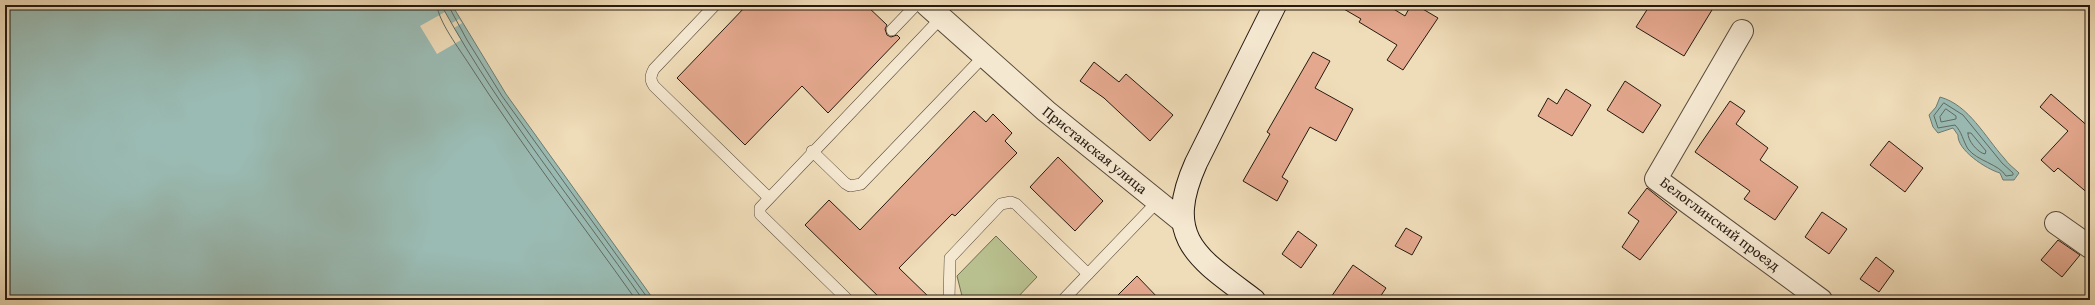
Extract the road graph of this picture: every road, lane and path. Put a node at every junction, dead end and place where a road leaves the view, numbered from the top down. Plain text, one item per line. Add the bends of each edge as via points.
1 (715, 5) edge
2 (916, 5) edge
3 (1275, 5) edge
4 (934, 11) edge
5 (892, 30) dead end
6 (1742, 31) dead end
7 (984, 56) junction
8 (812, 151) junction
9 (768, 197) junction
10 (1158, 201) junction
11 (1182, 221) junction
12 (2056, 223) dead end
13 (2090, 247) edge
14 (1088, 274) junction
15 (1250, 299) edge
16 (848, 300) edge
17 (949, 300) edge
18 (1063, 300) edge
19 (1821, 300) edge

1 - 9 lane via 654,69 651,81
2 - 5 lane
3 - 11 street via 1186,186 1182,203
4 - 7 street, Пристанская улица
4 - 8 lane
6 - 19 street, Белоглинский проезд via 1656,179
7 - 8 lane via 861,184 850,186 845,183
7 - 10 street, Пристанская улица via 1046,111
8 - 9 lane
9 - 16 lane via 760,208 760,214
10 - 11 street, Пристанская улица
10 - 14 lane
11 - 15 street, Пристанская улица via 1186,235 1199,256
12 - 13 street
14 - 17 lane via 1016,204 1006,202 1001,204 950,258
14 - 18 lane

